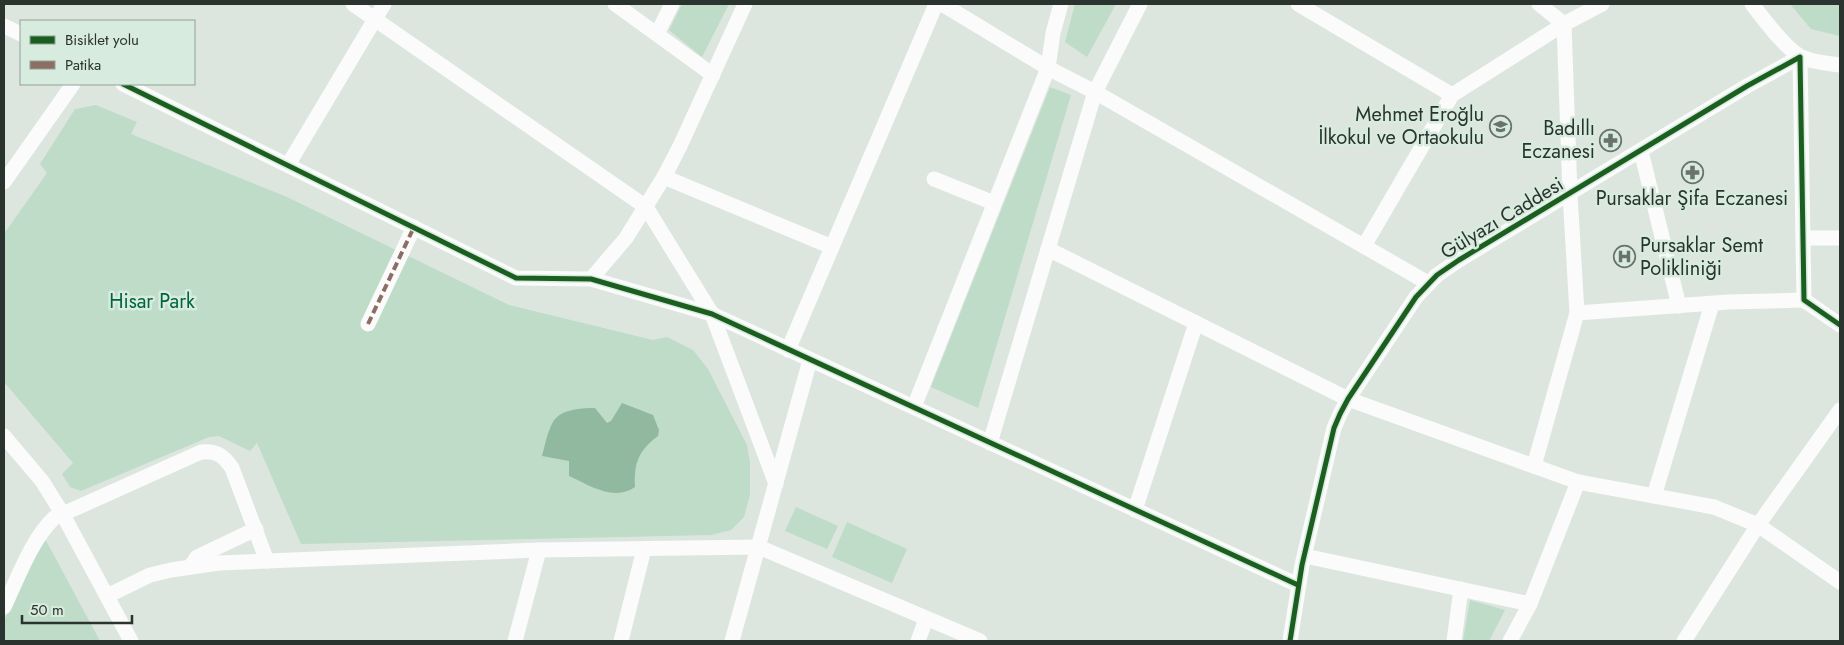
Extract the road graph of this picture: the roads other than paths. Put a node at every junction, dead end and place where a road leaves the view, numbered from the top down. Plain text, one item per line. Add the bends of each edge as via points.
1 (353, 4) edge
2 (384, 4) edge
3 (615, 4) edge
4 (672, 4) edge
5 (745, 4) edge
6 (936, 4) edge
7 (942, 4) edge
8 (1061, 4) edge
9 (1140, 4) edge
10 (1298, 4) edge
11 (1538, 4) edge
12 (1602, 4) edge
13 (1752, 4) edge
14 (375, 19) junction
15 (1564, 24) junction
16 (4, 26) edge
17 (20, 34) edge
18 (657, 34) junction
19 (1800, 57) junction
20 (1840, 65) edge
21 (1048, 68) junction
22 (713, 75) junction
23 (72, 85) edge
24 (125, 85) edge
25 (1095, 92) junction
26 (1452, 95) junction
27 (1640, 151) junction
28 (288, 165) junction
29 (664, 177) junction
30 (934, 179) dead end
31 (4, 182) edge
32 (1570, 194) junction
33 (994, 203) junction
34 (646, 207) junction
35 (414, 227) junction
36 (1803, 238) junction
37 (1840, 238) edge
38 (1364, 246) junction
39 (832, 247) junction
40 (1048, 249) junction
41 (591, 278) junction
42 (1428, 283) junction
43 (1804, 300) junction
44 (1712, 304) junction
45 (1679, 306) junction
46 (1577, 313) junction
47 (712, 314) junction
48 (1196, 323) junction
49 (368, 324) dead end
50 (1840, 325) edge
51 (788, 350) junction
52 (810, 360) junction
53 (1348, 399) junction
54 (914, 407) junction
55 (1840, 410) edge
56 (4, 436) edge
57 (990, 443) junction
58 (1534, 466) junction
59 (1578, 482) junction
60 (776, 484) junction
61 (1654, 496) junction
62 (1135, 510) junction
63 (62, 513) junction
64 (1758, 525) junction
65 (256, 529) junction
66 (759, 547) junction
67 (644, 549) junction
68 (539, 550) junction
69 (1305, 556) junction
70 (267, 562) junction
71 (190, 567) junction
72 (1840, 582) edge
73 (1298, 585) junction
74 (1461, 590) junction
75 (107, 596) junction
76 (1530, 604) junction
77 (4, 607) edge
78 (926, 619) junction
79 (131, 641) edge
80 (515, 641) edge
81 (621, 641) edge
82 (732, 641) edge
83 (918, 641) edge
84 (980, 641) edge
85 (1290, 641) edge
86 (1454, 641) edge
87 (1510, 641) edge
88 (1684, 641) edge

1 - 14 street
2 - 14 street
3 - 18 street
4 - 18 street
5 - 22 street
6 - 39 street
7 - 21 street
8 - 21 street
9 - 25 street
10 - 26 street
11 - 15 street
12 - 15 street
13 - 19 street
14 - 28 street
14 - 34 street
15 - 26 street
15 - 32 street
16 - 17 street
18 - 22 street
19 - 20 street
19 - 27 street, Gülyazı Caddesi
19 - 36 street
21 - 25 street
21 - 33 street
22 - 29 street
23 - 31 street
24 - 28 street
25 - 38 street
25 - 40 street
26 - 38 street
27 - 32 street, Gülyazı Caddesi
27 - 45 street
28 - 35 street
29 - 34 street
29 - 39 street
30 - 33 street
32 - 42 street, Gülyazı Caddesi
32 - 46 street
33 - 54 street
34 - 41 street via 626,238
34 - 47 street
35 - 41 street via 516,278
35 - 49 street
36 - 37 street
36 - 43 street
38 - 42 street
39 - 51 street
40 - 48 street
40 - 57 street
41 - 47 street
42 - 53 street, Gülyazı Caddesi
43 - 44 street
43 - 50 street
44 - 45 street
44 - 61 street
45 - 46 street
46 - 58 street
47 - 51 street
47 - 60 street
48 - 53 street
48 - 62 street
51 - 52 street
52 - 54 street
52 - 60 street
53 - 58 street
53 - 69 street, Gülyazı Caddesi via 1334,428
54 - 57 street
55 - 64 street
56 - 63 street via 42,481
57 - 62 street
58 - 59 street
59 - 61 street
59 - 76 street
60 - 66 street
61 - 64 street via 1714,507
62 - 73 street
63 - 65 street via 196,454 212,452 225,458 232,468
63 - 75 street
63 - 77 street via 44,527
64 - 72 street
64 - 88 street
65 - 70 street
65 - 71 street via 197,557
66 - 67 street
66 - 78 street
66 - 82 street
67 - 68 street
67 - 81 street
68 - 70 street
68 - 80 street
69 - 73 street, Gülyazı Caddesi
69 - 74 street
70 - 71 street
71 - 75 street via 150,575
73 - 85 street, Gülyazı Caddesi
74 - 76 street
74 - 86 street
75 - 79 street
76 - 87 street
78 - 83 street
78 - 84 street

